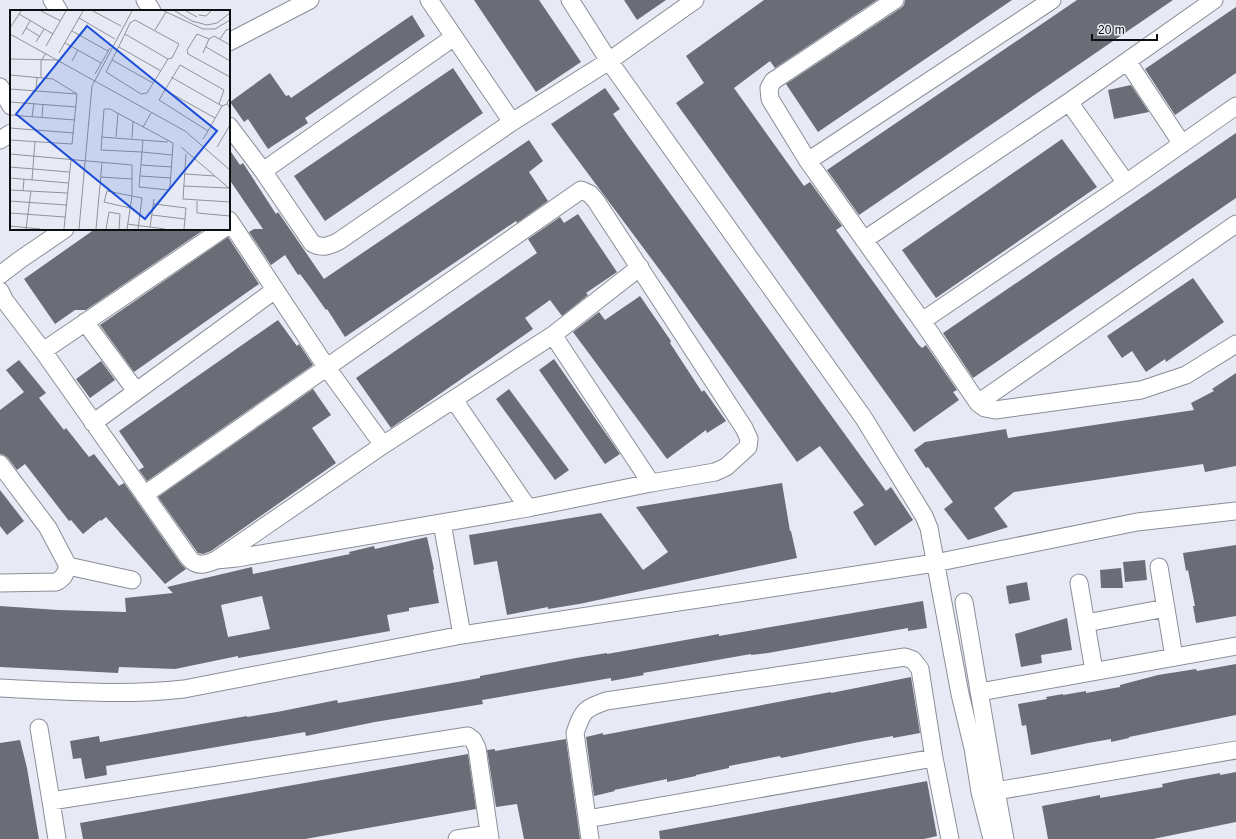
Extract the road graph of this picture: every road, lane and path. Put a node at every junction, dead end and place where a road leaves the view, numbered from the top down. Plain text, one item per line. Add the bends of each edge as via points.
1 (52, 0) edge
2 (145, 0) edge
3 (310, 0) edge
4 (429, 0) edge
5 (570, 0) edge
6 (695, 0) edge
7 (895, 0) edge
8 (1052, 0) edge
9 (1214, 0) edge
10 (58, 10) edge
11 (151, 10) edge
12 (454, 37) junction
13 (230, 41) edge
14 (609, 61) junction
15 (1127, 61) junction
16 (0, 87) edge
17 (1069, 102) junction
18 (10, 104) edge
19 (1236, 106) edge
20 (512, 122) junction
21 (230, 127) edge
22 (10, 134) edge
23 (0, 140) edge
24 (1182, 144) junction
25 (808, 162) junction
26 (263, 171) junction
27 (1126, 183) junction
28 (230, 227) edge
29 (64, 230) edge
30 (219, 230) edge
31 (1233, 232) edge
32 (864, 240) junction
33 (640, 267) junction
34 (0, 275) edge
35 (275, 290) junction
36 (0, 291) edge
37 (922, 321) junction
38 (85, 322) junction
39 (553, 335) junction
40 (1236, 344) edge
41 (43, 352) junction
42 (327, 368) junction
43 (136, 391) junction
44 (454, 400) junction
45 (978, 403) junction
46 (92, 423) junction
47 (382, 445) junction
48 (0, 464) edge
49 (651, 483) junction
50 (144, 495) junction
51 (528, 508) junction
52 (1236, 511) edge
53 (442, 523) junction
54 (216, 560) junction
55 (935, 563) junction
56 (68, 566) junction
57 (1159, 567) dead end
58 (132, 580) dead end
59 (0, 583) edge
60 (1079, 584) dead end
61 (964, 602) dead end
62 (1166, 608) junction
63 (1086, 623) junction
64 (462, 635) junction
65 (1236, 646) edge
66 (1174, 657) junction
67 (1094, 671) junction
68 (0, 688) edge
69 (980, 692) junction
70 (39, 728) dead end
71 (1236, 750) edge
72 (934, 758) junction
73 (996, 791) junction
74 (51, 801) junction
75 (587, 819) junction
76 (490, 836) edge
77 (56, 839) edge
78 (457, 839) edge
79 (590, 839) edge
80 (950, 839) edge
81 (992, 839) edge
82 (1006, 839) edge

1 - 10 street
2 - 11 street
3 - 13 street
4 - 12 street
5 - 14 street
6 - 14 street
7 - 25 street via 770,84 770,99
8 - 25 street
9 - 15 street
12 - 20 street
12 - 26 street
14 - 20 street
14 - 55 street via 863,417 924,516
15 - 17 street
15 - 24 street
16 - 18 street
17 - 27 street
17 - 32 street
19 - 24 street
20 - 26 street via 339,241 321,247 312,243
21 - 26 street
22 - 23 street
24 - 27 street
25 - 32 street
27 - 37 street
28 - 35 street
29 - 34 street
30 - 38 street
31 - 45 street
32 - 37 street
33 - 39 street
33 - 42 street via 596,201 590,194 580,190
33 - 49 street via 749,439 748,447 715,472
35 - 42 street
35 - 43 street
36 - 41 street
37 - 45 street
38 - 41 street
38 - 43 street
39 - 44 street
39 - 49 street
40 - 45 street via 1186,376 1141,390 995,410
41 - 46 street
42 - 47 street
42 - 50 street
43 - 46 street
44 - 47 street
44 - 51 street
46 - 50 street
47 - 54 street
48 - 56 street via 48,528
49 - 51 street
50 - 54 street via 192,562 200,565
51 - 53 street
52 - 55 street via 1137,522
53 - 54 street
53 - 64 street
55 - 64 street
55 - 81 street via 980,792
56 - 58 street
56 - 59 street via 65,575 56,582
57 - 62 street
60 - 63 street
61 - 69 street
62 - 63 street
62 - 66 street
63 - 67 street
64 - 68 street via 170,691 112,692
65 - 66 street
66 - 67 street
67 - 69 street
69 - 73 street
70 - 74 street
71 - 73 street
72 - 75 street
72 - 75 street via 920,669 913,660 905,657 606,701 589,707 580,718 575,733
72 - 80 street
73 - 82 street
74 - 76 street via 468,736 476,748
74 - 77 street
75 - 79 street
76 - 78 street

